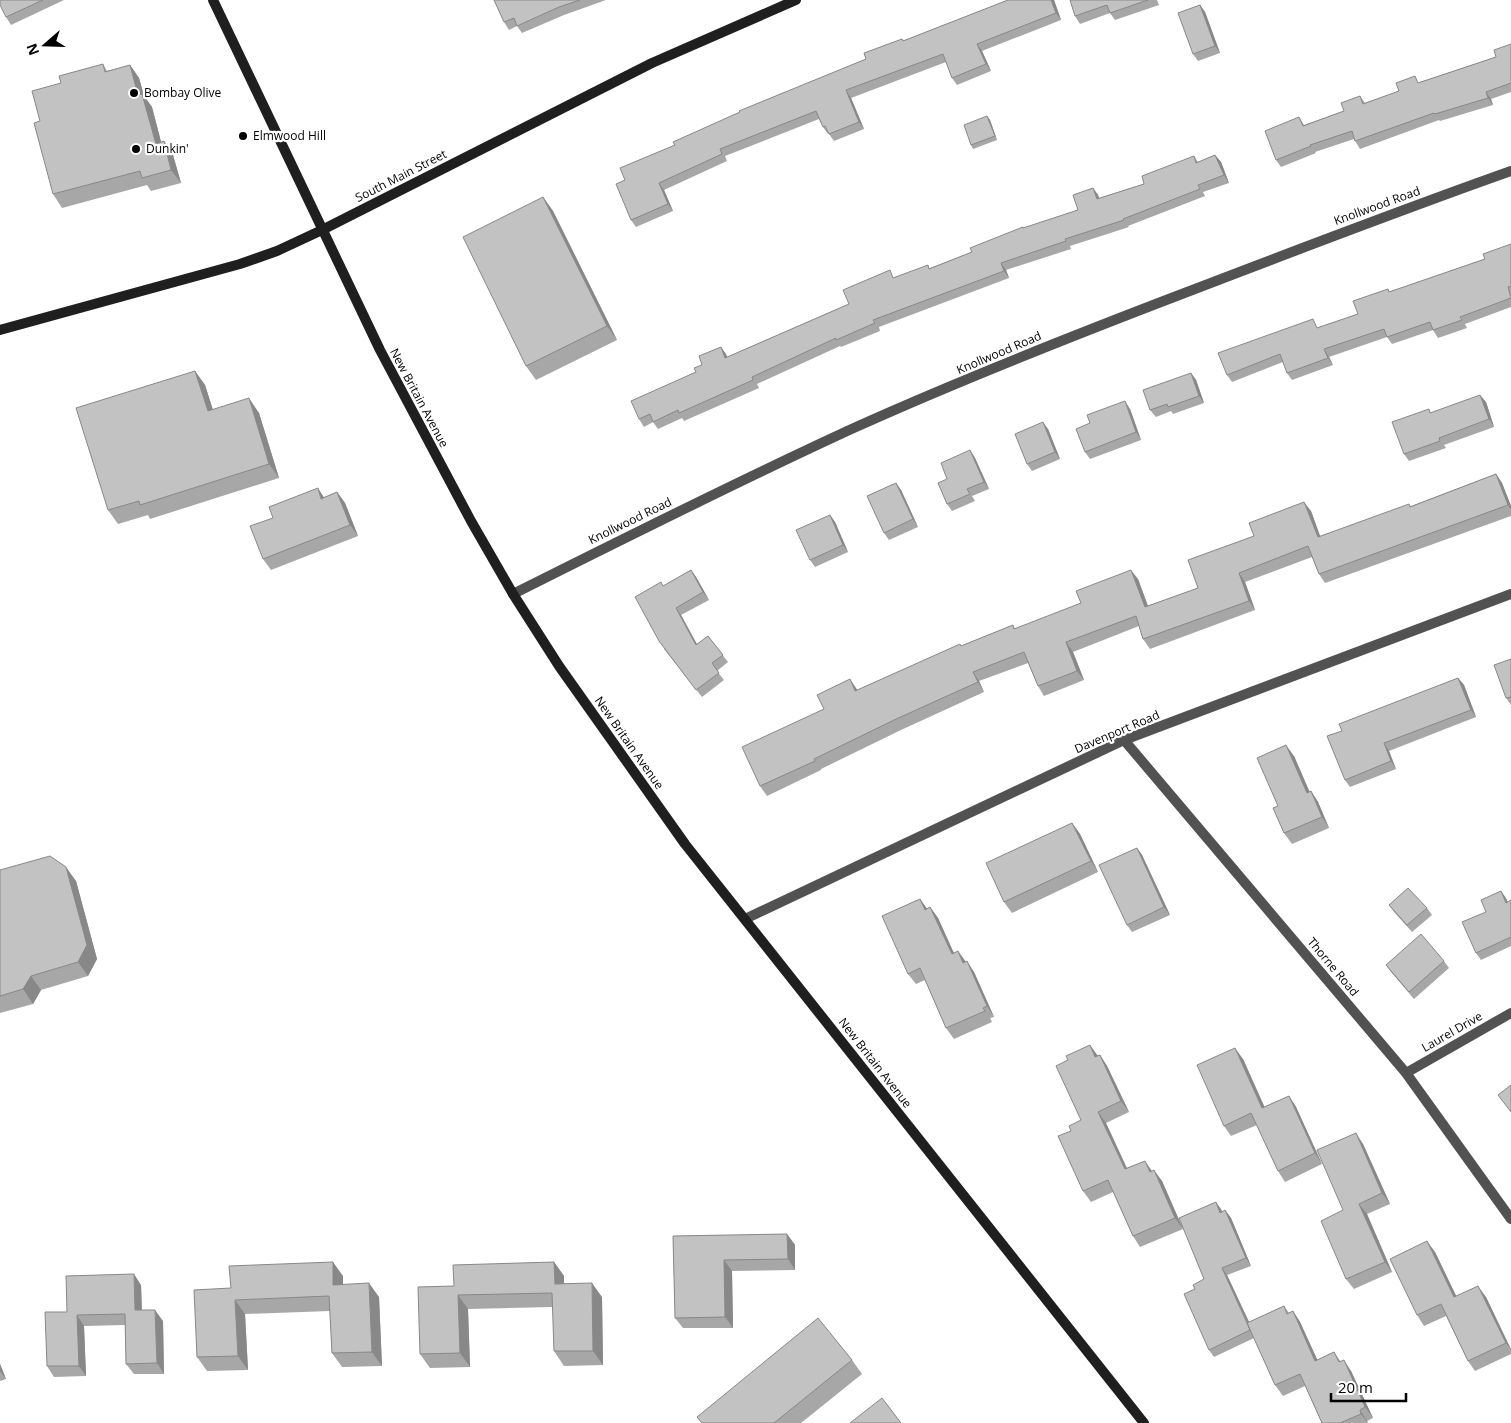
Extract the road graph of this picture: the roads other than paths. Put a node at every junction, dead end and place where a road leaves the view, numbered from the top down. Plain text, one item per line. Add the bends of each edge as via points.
1 (213, 0) edge
2 (796, 0) edge
3 (1511, 172) edge
4 (322, 230) junction
5 (0, 330) edge
6 (513, 594) junction
7 (1511, 594) edge
8 (1124, 740) junction
9 (745, 919) junction
10 (1511, 1013) edge
11 (1406, 1073) junction
12 (1511, 1219) edge
13 (1140, 1422) edge

1 - 4 main road, New Britain Avenue
2 - 4 main road, South Main Street via 652,63
3 - 6 street, Knollwood Road via 1300,248 967,380 758,473
4 - 5 main road, South Main Street via 240,264
4 - 6 main road, New Britain Avenue via 384,358 470,521
6 - 9 main road, New Britain Avenue via 559,666 680,837
7 - 8 street, Davenport Road
8 - 9 street, Davenport Road
8 - 11 street, Thorne Road
9 - 13 main road, New Britain Avenue
10 - 11 street, Laurel Drive
11 - 12 street, Thorne Road

